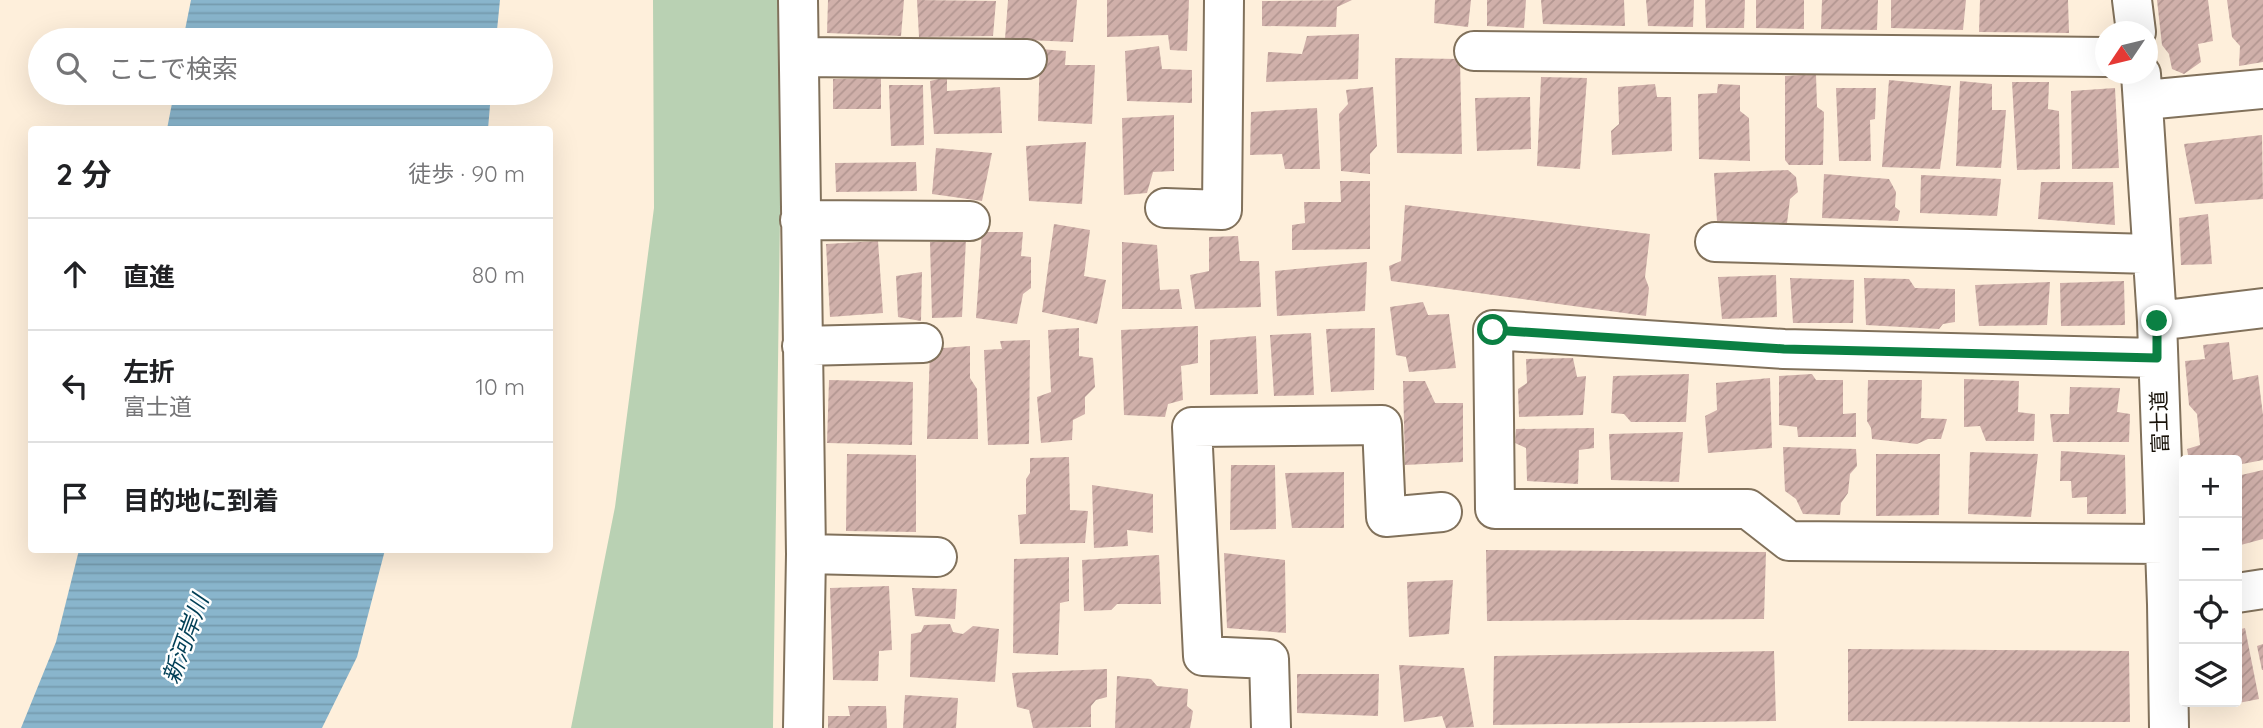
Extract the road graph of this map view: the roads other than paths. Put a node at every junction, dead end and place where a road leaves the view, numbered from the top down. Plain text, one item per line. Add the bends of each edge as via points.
1 (798, 0) edge
2 (1224, 0) edge
3 (2132, 0) edge
4 (2135, 21) edge
5 (1474, 51) dead end
6 (799, 57) junction
7 (2095, 57) edge
8 (1027, 60) dead end
9 (2143, 87) edge
10 (2263, 89) edge
11 (1166, 208) dead end
12 (800, 220) junction
13 (970, 221) dead end
14 (1715, 242) dead end
15 (2151, 254) junction
16 (2263, 308) edge
17 (2157, 339) junction
18 (923, 343) dead end
19 (802, 346) junction
20 (1442, 512) dead end
21 (2165, 544) junction
22 (806, 554) junction
23 (937, 557) dead end
24 (2263, 589) edge
25 (2242, 592) edge
26 (2176, 602) edge
27 (803, 728) edge
28 (1271, 728) edge
29 (2169, 728) edge

1 - 6 street
2 - 11 street via 1222,210
3 - 4 street
5 - 7 street
6 - 8 street
6 - 12 street
9 - 10 street
9 - 15 street, 富士道
12 - 13 street
12 - 19 street
14 - 15 street
15 - 17 street, 富士道
16 - 17 street
17 - 21 street, 富士道
17 - 21 street via 1784,349 1493,330 1496,509 1748,509 1789,541
18 - 19 street
19 - 22 street
20 - 28 street via 1386,517 1382,425 1192,427 1203,656 1269,659
21 - 26 street, 富士道
22 - 23 street
22 - 27 street
24 - 25 street
26 - 29 street, 富士道

